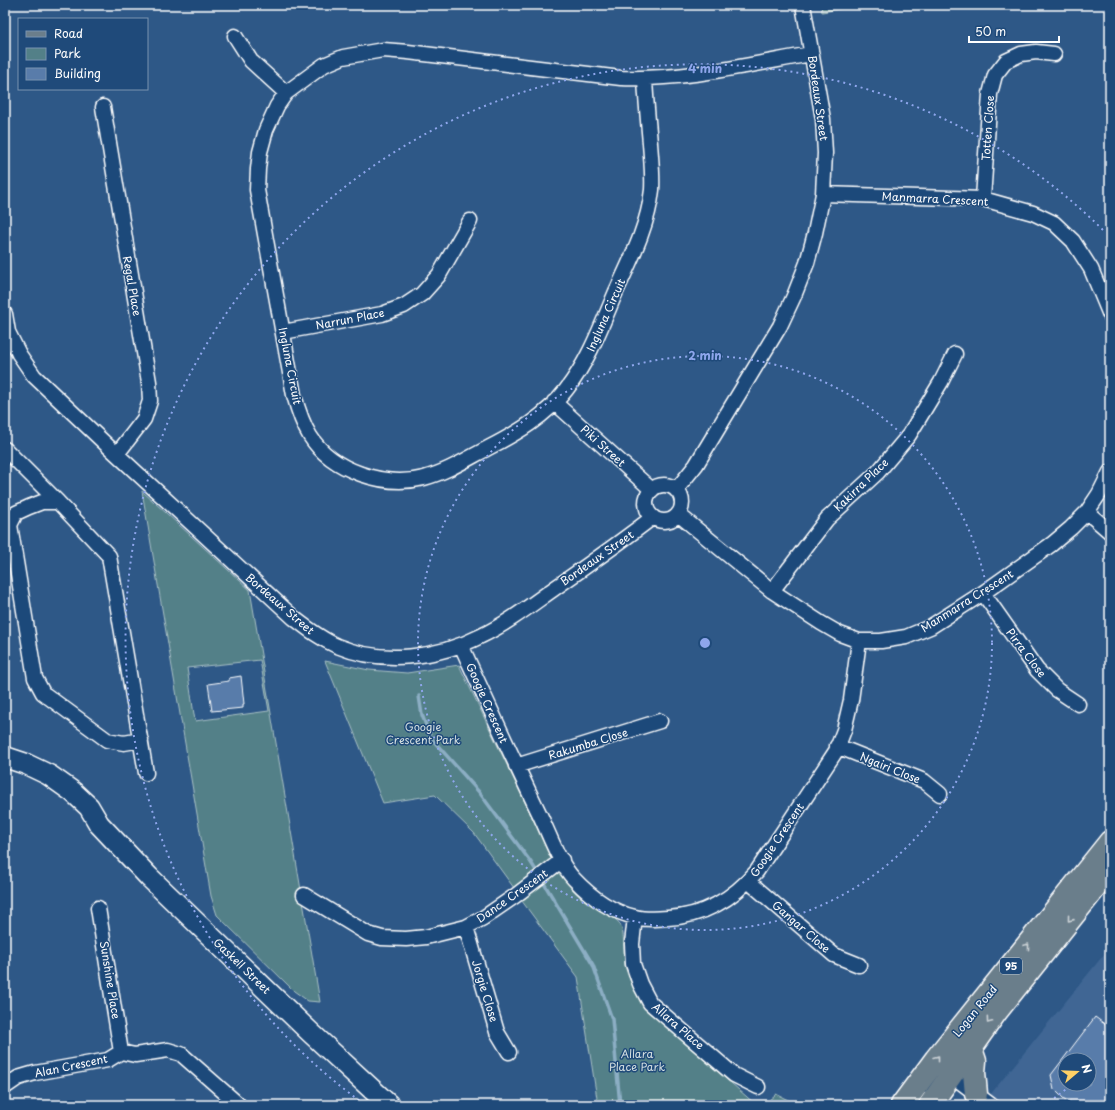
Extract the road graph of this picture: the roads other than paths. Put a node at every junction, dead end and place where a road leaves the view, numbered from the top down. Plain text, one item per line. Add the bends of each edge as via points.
1 (803, 5) edge
2 (235, 36) dead end
3 (811, 54) junction
4 (1054, 54) dead end
5 (645, 78) junction
6 (286, 93) junction
7 (103, 107) dead end
8 (823, 194) junction
9 (983, 200) junction
10 (470, 221) dead end
11 (5, 314) edge
12 (1110, 315) edge
13 (283, 332) junction
14 (955, 354) dead end
15 (554, 402) junction
16 (5, 449) edge
17 (117, 454) junction
18 (1110, 472) edge
19 (652, 490) junction
20 (676, 490) junction
21 (58, 502) junction
22 (1087, 512) junction
23 (678, 514) junction
24 (653, 517) junction
25 (1110, 532) edge
26 (772, 591) junction
27 (983, 593) junction
28 (859, 641) junction
29 (461, 645) junction
30 (1078, 704) dead end
31 (660, 722) dead end
32 (141, 740) junction
33 (837, 746) junction
34 (5, 757) edge
35 (516, 766) junction
36 (5, 768) edge
37 (146, 773) dead end
38 (940, 794) dead end
39 (99, 824) junction
40 (1110, 842) edge
41 (562, 860) junction
42 (1110, 869) edge
43 (748, 882) junction
44 (304, 895) dead end
45 (98, 908) dead end
46 (635, 917) junction
47 (466, 927) junction
48 (859, 965) dead end
49 (970, 1046) junction
50 (122, 1052) junction
51 (509, 1052) dead end
52 (949, 1077) junction
53 (5, 1087) edge
54 (758, 1087) dead end
55 (907, 1097) edge
56 (984, 1099) edge
57 (382, 1103) edge
58 (239, 1105) edge
59 (930, 1105) edge

1 - 3 street, Bordeaux Street
2 - 6 street via 251,61
3 - 5 street, Ingluna Circuit via 696,74
3 - 8 street, Bordeaux Street via 823,119
4 - 9 street, Totten Close via 1021,54 1006,61 995,75 990,94
5 - 6 street, Ingluna Circuit via 621,78 383,50 343,57 324,65
5 - 15 street, Ingluna Circuit via 652,168 649,209 642,232 590,351 566,390
6 - 13 street, Ingluna Circuit via 266,130 260,152 258,176 258,190
7 - 17 street, Regal Place via 149,382 150,401 144,419
8 - 9 street, Manmarra Crescent
8 - 20 street, Bordeaux Street via 807,263 780,326 696,465
9 - 12 street, Manmarra Crescent via 1033,213 1054,223 1073,241 1091,268
10 - 13 street, Narrun Place via 439,275 422,294 404,306 382,314
11 - 17 street, Bordeaux Street via 8,332 34,376
13 - 15 street, Ingluna Circuit via 299,415 311,437 328,456 363,475 405,481 441,473 520,431
14 - 26 street, Kakirra Place via 942,382 909,435 878,472 827,519
15 - 19 street, Piki Street
16 - 21 street
17 - 29 street, Bordeaux Street via 294,618 317,636 338,646 385,656 432,654
18 - 22 street, Manmarra Crescent
19 - 20 street via 666,486
19 - 24 street via 648,495 647,507
20 - 23 street via 682,504
21 - 32 street via 109,556
21 - 32 street via 42,502 16,513 10,525 35,678 43,693 107,740 124,743
22 - 25 street
22 - 27 street, Manmarra Crescent via 1052,544
23 - 24 street via 663,521
23 - 26 street, Manmarra Crescent
24 - 29 street, Bordeaux Street via 508,621
26 - 28 street, Manmarra Crescent via 821,624
27 - 28 street, Manmarra Crescent via 930,627 906,636 881,641
27 - 30 street, Pirra Close via 1037,670 1057,690
28 - 33 street, Googie Crescent via 851,700 844,730
29 - 35 street, Googie Crescent
31 - 35 street, Rakumba Close
32 - 37 street
33 - 38 street, Ngairi Close via 924,782
33 - 43 street, Googie Crescent
34 - 39 street, Gaskell Street via 49,775 73,792 89,807
35 - 41 street, Googie Crescent
36 - 39 street, Gaskell Street via 31,780 81,815
39 - 57 street, Gaskell Street via 149,877
55 -> 40 main road, Logan Road / 95
41 - 46 street, Googie Crescent via 573,878 587,892 605,904
41 - 47 street, Dance Crescent via 483,918
42 -> 49 main road, Logan Road / 95
43 - 46 street, Googie Crescent via 733,895 696,914 676,918
43 - 48 street, Gangar Close via 834,955
44 - 47 street, Dance Crescent via 368,934 382,938 426,937
45 - 50 street, Sunshine Place
46 - 54 street, Allara Place via 633,964 650,1003 734,1075
47 - 51 street, Jorgie Close via 497,1032
49 - 52 main road, Logan Road / 95
49 - 56 main road via 975,1061 974,1072
50 - 53 street, Alan Crescent via 108,1060 18,1078
50 - 58 street, Alan Crescent via 135,1055 168,1050 181,1054
52 - 55 street via 937,1078
52 - 56 street
52 - 59 main road, Logan Road / 95

